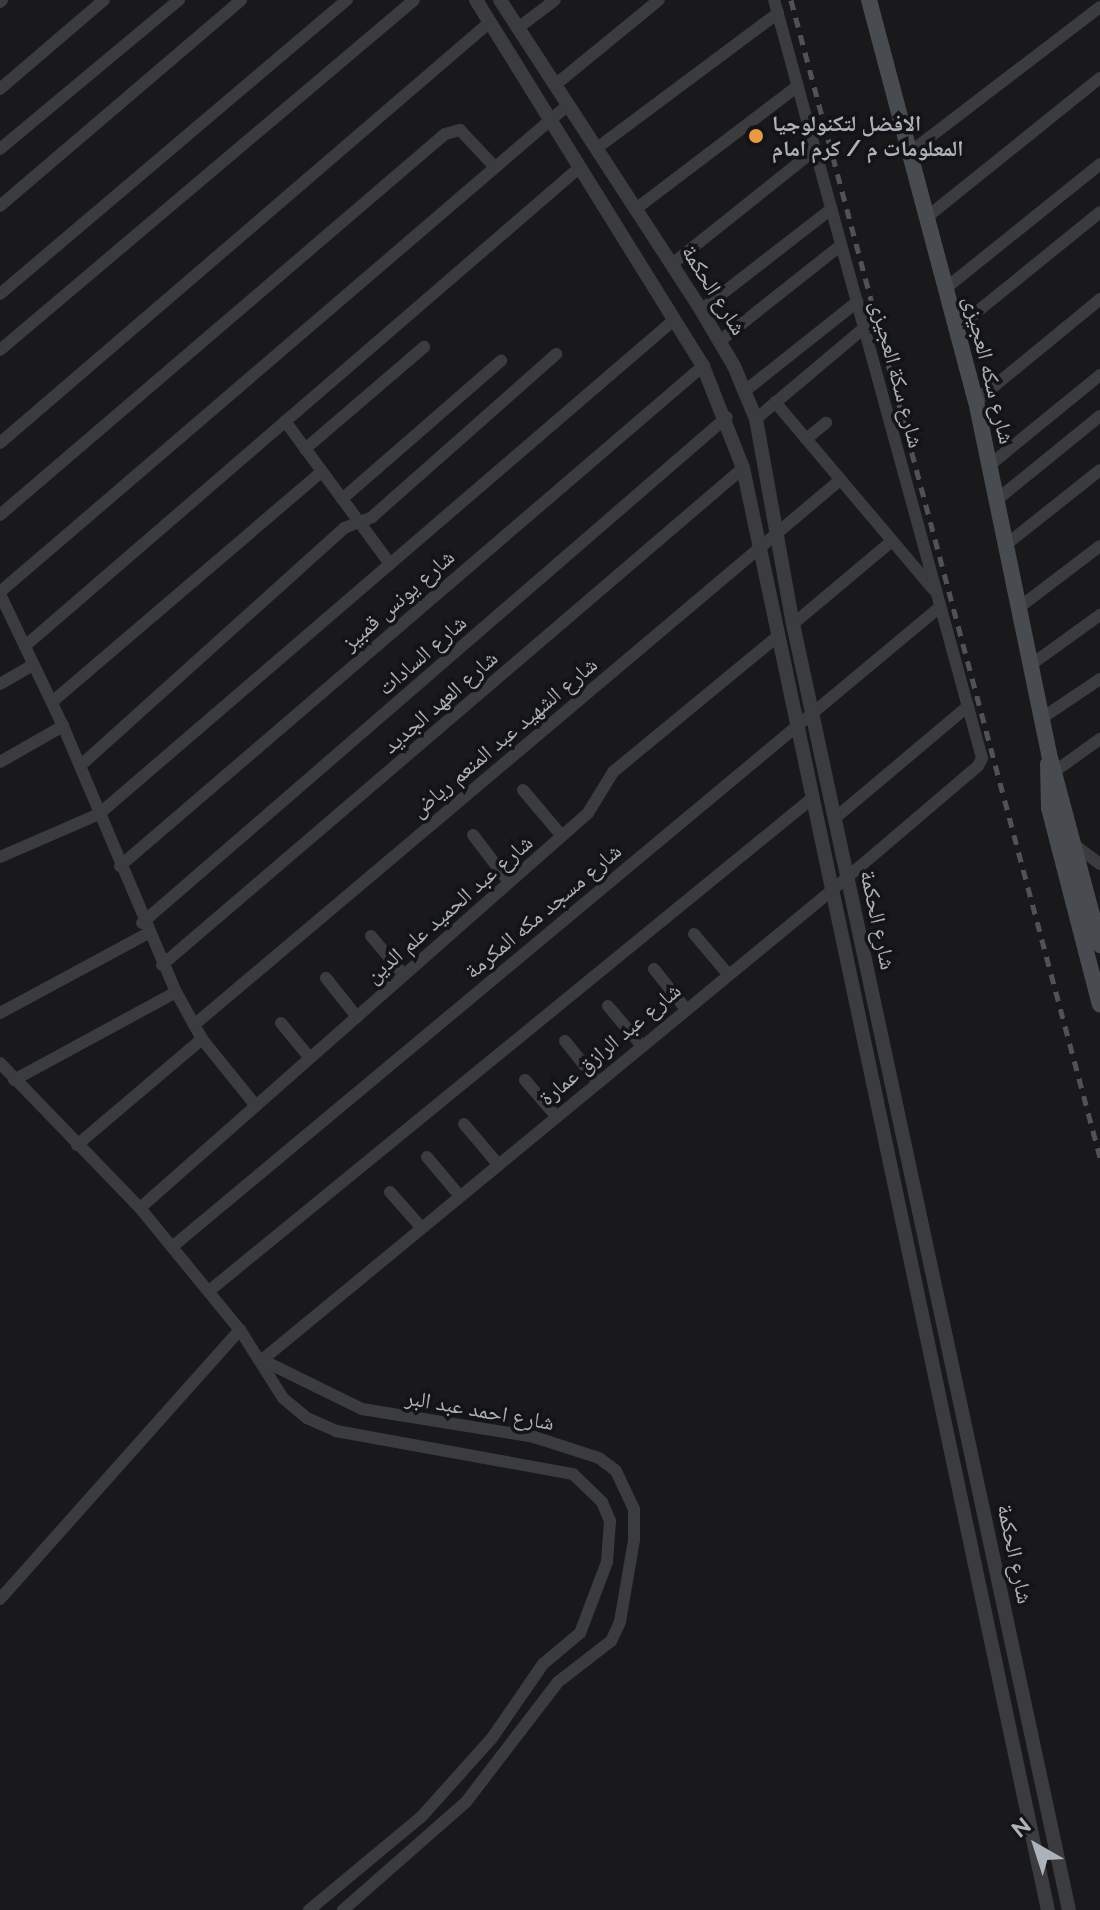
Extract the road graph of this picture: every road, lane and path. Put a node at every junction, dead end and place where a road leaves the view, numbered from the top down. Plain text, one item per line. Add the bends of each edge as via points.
1 (104, 0) edge
2 (179, 0) edge
3 (241, 0) edge
4 (347, 0) edge
5 (414, 0) edge
6 (476, 0) edge
7 (500, 0) edge
8 (555, 0) edge
9 (659, 0) edge
10 (869, 0) edge
11 (776, 6) edge
12 (1100, 7) edge
13 (490, 22) junction
14 (518, 28) junction
15 (1100, 78) edge
16 (555, 85) junction
17 (798, 86) junction
18 (0, 89) edge
19 (568, 105) junction
20 (550, 121) junction
21 (597, 148) junction
22 (0, 149) edge
23 (815, 150) junction
24 (909, 153) junction
25 (1100, 164) edge
26 (495, 167) junction
27 (579, 168) junction
28 (0, 206) edge
29 (637, 208) junction
30 (831, 209) junction
31 (1100, 212) edge
32 (927, 217) junction
33 (841, 245) junction
34 (672, 264) junction
35 (946, 288) junction
36 (0, 294) edge
37 (1100, 299) edge
38 (857, 302) junction
39 (701, 310) junction
40 (674, 320) junction
41 (864, 328) junction
42 (957, 328) junction
43 (720, 341) junction
44 (424, 347) dead end
45 (0, 350) edge
46 (556, 354) dead end
47 (501, 361) dead end
48 (703, 366) junction
49 (1100, 375) edge
50 (746, 390) junction
51 (976, 401) junction
52 (775, 402) junction
53 (1100, 416) edge
54 (727, 417) junction
55 (756, 419) junction
56 (285, 421) junction
57 (826, 423) dead end
58 (806, 439) junction
59 (0, 443) edge
60 (305, 449) junction
61 (991, 464) junction
62 (743, 468) junction
63 (1100, 470) edge
64 (322, 471) junction
65 (840, 480) junction
66 (999, 498) junction
67 (342, 499) junction
68 (0, 515) edge
69 (359, 522) junction
70 (776, 533) junction
71 (892, 541) junction
72 (1008, 543) junction
73 (1100, 546) edge
74 (759, 547) junction
75 (390, 564) junction
76 (0, 593) edge
77 (936, 593) junction
78 (1021, 606) junction
79 (940, 607) junction
80 (1100, 615) edge
81 (793, 624) junction
82 (777, 637) junction
83 (25, 646) junction
84 (1032, 664) junction
85 (33, 665) junction
86 (1100, 679) edge
87 (0, 684) edge
88 (52, 702) junction
89 (968, 706) junction
90 (812, 714) junction
91 (1042, 718) junction
92 (63, 726) junction
93 (795, 727) junction
94 (1100, 739) edge
95 (1049, 754) junction
96 (982, 758) joint
97 (0, 762) edge
98 (80, 766) junction
99 (1054, 772) junction
100 (523, 790) dead end
101 (810, 800) junction
102 (99, 814) junction
103 (834, 819) junction
104 (473, 835) dead end
105 (562, 836) junction
106 (1072, 843) junction
107 (0, 857) edge
108 (1100, 864) edge
109 (120, 866) junction
110 (846, 878) junction
111 (509, 882) junction
112 (830, 892) junction
113 (145, 929) junction
114 (694, 934) dead end
115 (371, 936) dead end
116 (1100, 945) edge
117 (162, 965) junction
118 (654, 969) dead end
119 (727, 973) junction
120 (404, 975) junction
121 (326, 978) dead end
122 (176, 992) junction
123 (1100, 1005) edge
124 (608, 1006) dead end
125 (685, 1008) junction
126 (0, 1013) edge
127 (357, 1017) junction
128 (281, 1023) dead end
129 (194, 1025) junction
130 (202, 1039) junction
131 (565, 1041) dead end
132 (641, 1045) junction
133 (310, 1058) junction
134 (0, 1063) edge
135 (14, 1080) junction
136 (525, 1080) dead end
137 (597, 1081) junction
138 (256, 1106) junction
139 (555, 1115) junction
140 (464, 1124) dead end
141 (77, 1145) junction
142 (427, 1157) dead end
143 (497, 1163) junction
144 (390, 1192) dead end
145 (459, 1195) junction
146 (140, 1208) junction
147 (420, 1226) junction
148 (172, 1247) junction
149 (209, 1291) junction
150 (240, 1330) junction
151 (262, 1360) junction
152 (0, 1599) edge
153 (309, 1910) edge
154 (343, 1910) edge
155 (1048, 1910) edge
156 (1069, 1910) edge

1 - 18 street
2 - 22 street
3 - 28 street
4 - 36 street
5 - 45 street
6 - 13 street, شارع الحكمة
7 - 14 street, شارع الحكمة
8 - 14 street
9 - 16 street
10 - 24 main road, شارع سكه العجيزى
11 - 17 street, شارع سكة العجيزى
11 - 21 street
12 - 24 street
13 - 20 street, شارع الحكمة
13 - 59 street
14 - 16 street, شارع الحكمة
15 - 32 street
16 - 19 street, شارع الحكمة
17 - 23 street, شارع سكة العجيزى
17 - 29 street
19 - 20 street
19 - 21 street, شارع الحكمة
20 - 26 street
20 - 27 street, شارع الحكمة
21 - 29 street, شارع الحكمة
23 - 30 street, شارع سكة العجيزى
23 - 34 street
24 - 32 main road, شارع سكه العجيزى
25 - 35 street
26 - 68 street via 460,130 445,134
26 - 76 street
27 - 40 street, شارع الحكمة
27 - 56 street
29 - 34 street, شارع الحكمة
30 - 33 street, شارع سكة العجيزى
30 - 39 street
31 - 42 street
32 - 35 main road, شارع سكه العجيزى
33 - 38 street, شارع سكة العجيزى
33 - 43 street
34 - 39 street, شارع الحكمة
35 - 42 main road, شارع سكه العجيزى
37 - 51 street
38 - 41 street, شارع سكة العجيزى
38 - 50 street
39 - 43 street, شارع الحكمة
40 - 48 street, شارع الحكمة
40 - 75 street
41 - 52 street
41 - 77 street, شارع سكة العجيزى
42 - 51 main road, شارع سكه العجيزى
43 - 50 street, شارع الحكمة
44 - 60 street
46 - 69 street via 372,517
47 - 67 street
48 - 54 street, شارع الحكمة
48 - 109 street, شارع يونس قمبيز
49 - 61 street
50 - 55 street, شارع الحكمة
51 - 61 main road, شارع سكه العجيزى
52 - 55 street
52 - 58 street
53 - 66 street
54 - 62 street, شارع الحكمة
54 - 113 street, شارع السادات
55 - 70 street, شارع الحكمة
56 - 60 street
56 - 83 street
57 - 58 street
58 - 65 street
60 - 64 street
61 - 66 main road, شارع سكه العجيزى
62 - 74 street, شارع الحكمة
62 - 117 street, شارع العهد الجديد
63 - 72 street
64 - 67 street
64 - 88 street
65 - 70 street, شارع الشهيد عبد المنعم رياض
65 - 71 street
66 - 72 main road, شارع سكه العجيزى
67 - 69 street
69 - 75 street
69 - 98 street via 344,528
70 - 74 street, شارع الشهيد عبد المنعم رياض
70 - 81 street, شارع الحكمة
71 - 77 street
71 - 81 street
72 - 78 main road, شارع سكه العجيزى
73 - 78 street
74 - 82 street, شارع الحكمة
74 - 129 street, شارع الشهيد عبد المنعم رياض
75 - 102 street
76 - 83 street
77 - 79 street, شارع سكة العجيزى
78 - 84 main road, شارع سكه العجيزى
79 - 89 street, شارع سكة العجيزى
79 - 90 street, شارع مسجد مكه المكرمة
80 - 84 street
81 - 90 street, شارع الحكمة
82 - 93 street, شارع الحكمة
82 - 105 street, شارع عبد الحميد علم الدين via 613,772 599,800
83 - 85 street
84 - 91 main road, شارع سكه العجيزى
85 - 87 street
85 - 88 street
86 - 91 street
88 - 92 street
89 - 96 street, شارع سكة العجيزى
89 - 103 street
90 - 93 street, شارع مسجد مكه المكرمة
90 - 103 street, شارع الحكمة
91 - 95 main road, شارع سكه العجيزى
92 - 97 street
92 - 98 street
93 - 101 street, شارع الحكمة
93 - 148 street, شارع مسجد مكه المكرمة
94 - 99 street
95 - 99 main road, شارع سكه العجيزى
95 - 123 main road, شارع سكه العجيزى via 1049,808
96 - 110 street, شارع عبد الرازق عمارة
98 - 102 street
99 - 106 main road, شارع سكه العجيزى
100 - 105 street
101 - 112 street, شارع الحكمة
101 - 149 street
102 - 107 street
102 - 109 street
103 - 110 street, شارع الحكمة
104 - 111 street
105 - 111 street, شارع عبد الحميد علم الدين
106 - 108 street
106 - 116 main road, شارع سكه العجيزى
109 - 113 street
110 - 112 street, شارع عبد الرازق عمارة
110 - 156 street, شارع الحكمة
111 - 120 street, شارع عبد الحميد علم الدين
112 - 119 street, شارع عبد الرازق عمارة
112 - 155 street, شارع الحكمة
113 - 117 street
113 - 126 street, شارع السادات
114 - 119 street
115 - 120 street
117 - 122 street
118 - 125 street
119 - 125 street, شارع عبد الرازق عمارة
120 - 127 street, شارع عبد الحميد علم الدين
121 - 127 street
122 - 129 street
122 - 135 street
124 - 132 street
125 - 132 street, شارع عبد الرازق عمارة
127 - 133 street, شارع عبد الحميد علم الدين
128 - 133 street
129 - 130 street
130 - 138 street
130 - 141 street
131 - 137 street
132 - 137 street, شارع عبد الرازق عمارة
133 - 138 street, شارع عبد الحميد علم الدين
134 - 135 street, شارع احمد عبد البر
135 - 141 street, شارع احمد عبد البر
136 - 139 street
137 - 139 street, شارع عبد الرازق عمارة
138 - 146 street, شارع عبد الحميد علم الدين
139 - 143 street, شارع عبد الرازق عمارة
140 - 143 street
141 - 146 street, شارع احمد عبد البر
142 - 145 street
143 - 145 street, شارع عبد الرازق عمارة
144 - 147 street
145 - 147 street, شارع عبد الرازق عمارة
146 - 148 street, شارع احمد عبد البر
147 - 151 street, شارع عبد الرازق عمارة
148 - 149 street, شارع احمد عبد البر
149 - 150 street, شارع احمد عبد البر
150 - 151 street, شارع احمد عبد البر
150 - 152 street
151 - 153 street, شارع احمد عبد البر via 283,1398 336,1431 573,1474 590,1486 610,1521 607,1562 580,1633 543,1664 492,1738 421,1817
151 - 154 street, شارع احمد عبد البر via 362,1409 534,1437 599,1458 616,1471 634,1509 620,1622 611,1641 558,1682 466,1802

